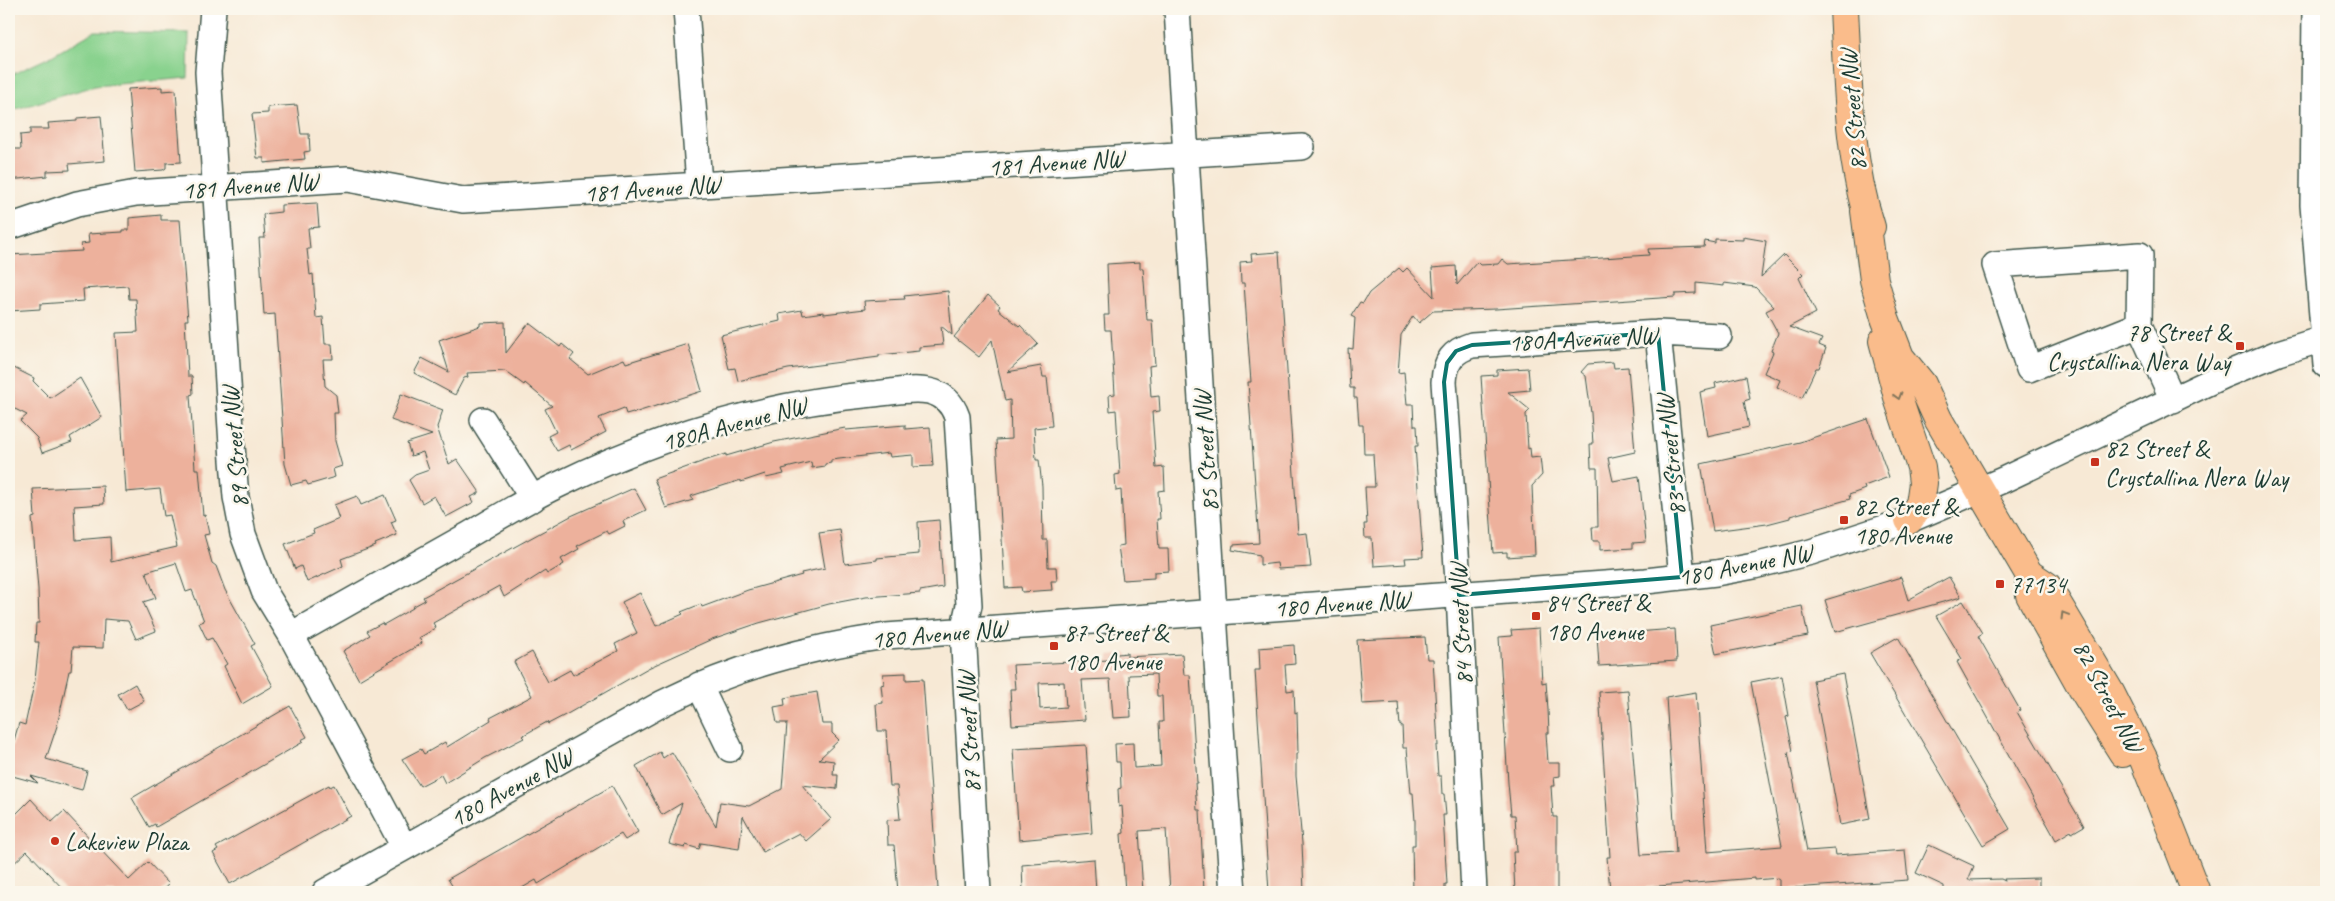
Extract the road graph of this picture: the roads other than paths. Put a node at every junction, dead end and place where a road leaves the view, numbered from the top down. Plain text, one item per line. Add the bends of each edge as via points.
1 (213, 9) edge
2 (686, 9) edge
3 (1177, 9) edge
4 (1844, 9) edge
5 (2315, 9) edge
6 (2321, 59) edge
7 (1302, 147) dead end
8 (1186, 153) junction
9 (698, 184) junction
10 (216, 188) junction
11 (1866, 211) junction
12 (9, 227) edge
13 (1874, 280) junction
14 (2139, 325) junction
15 (1658, 333) junction
16 (1719, 336) dead end
17 (2324, 338) edge
18 (1451, 357) joint
19 (2326, 365) edge
20 (1922, 384) junction
21 (945, 396) joint
22 (2173, 400) junction
23 (483, 420) dead end
24 (1979, 490) junction
25 (533, 499) junction
26 (1909, 520) junction
27 (1682, 577) junction
28 (1459, 595) junction
29 (1215, 612) junction
30 (963, 631) junction
31 (290, 635) junction
32 (699, 685) junction
33 (730, 750) dead end
34 (404, 847) junction
35 (325, 892) edge
36 (978, 892) edge
37 (1233, 892) edge
38 (1474, 892) edge
39 (2196, 892) edge

1 - 10 street, 89 Street NW via 208,72
2 - 9 street
3 - 8 street, 85 Street NW
4 - 11 main road, 82 Street NW via 1852,144
5 - 6 street
6 - 17 street via 2313,205
7 - 8 street, 181 Avenue NW
8 - 9 street, 181 Avenue NW
8 - 29 street, 85 Street NW
9 - 10 street, 181 Avenue NW via 463,200 348,179
10 - 12 street, 181 Avenue NW via 104,198
10 - 31 street, 89 Street NW via 236,497 242,534 264,591
11 - 13 main road, 82 Street NW
11 - 20 main road, 82 Street NW via 1916,350
13 - 20 main road, 82 Street NW via 1900,357
13 -> 26 main road via 1889,366 1922,467 1920,504
14 - 14 street via 2029,369 1995,265 2140,255
14 - 22 street
15 - 16 street, 180A Avenue NW
15 - 18 street, 180A Avenue NW via 1472,345 1456,351
15 - 27 street, 83 Street NW
17 - 19 street
17 - 22 street, 180 Avenue NW via 2278,353
18 - 28 street, 84 Street NW via 1444,382
20 - 24 main road, 82 Street NW
21 - 25 street, 180A Avenue NW via 921,390 859,395 735,419 610,461
21 - 30 street, 87 Street NW via 958,417 969,605
22 - 24 street, 180 Avenue NW
23 - 25 street
24 - 26 street, 180 Avenue NW
24 - 39 main road, 82 Street NW via 2029,574 2030,595 2082,688 2171,830
25 - 31 street, 180A Avenue NW
26 - 27 street, 180 Avenue NW via 1810,552 1754,566
27 - 28 street, 180 Avenue NW
28 - 29 street, 180 Avenue NW
28 - 38 street, 84 Street NW
29 - 30 street, 180 Avenue NW
29 - 37 street, 85 Street NW
30 - 32 street, 180 Avenue NW via 886,636 809,649
30 - 36 street, 87 Street NW
31 - 34 street, 89 Street NW
32 - 33 street
32 - 34 street, 180 Avenue NW
34 - 35 street, 180 Avenue NW

